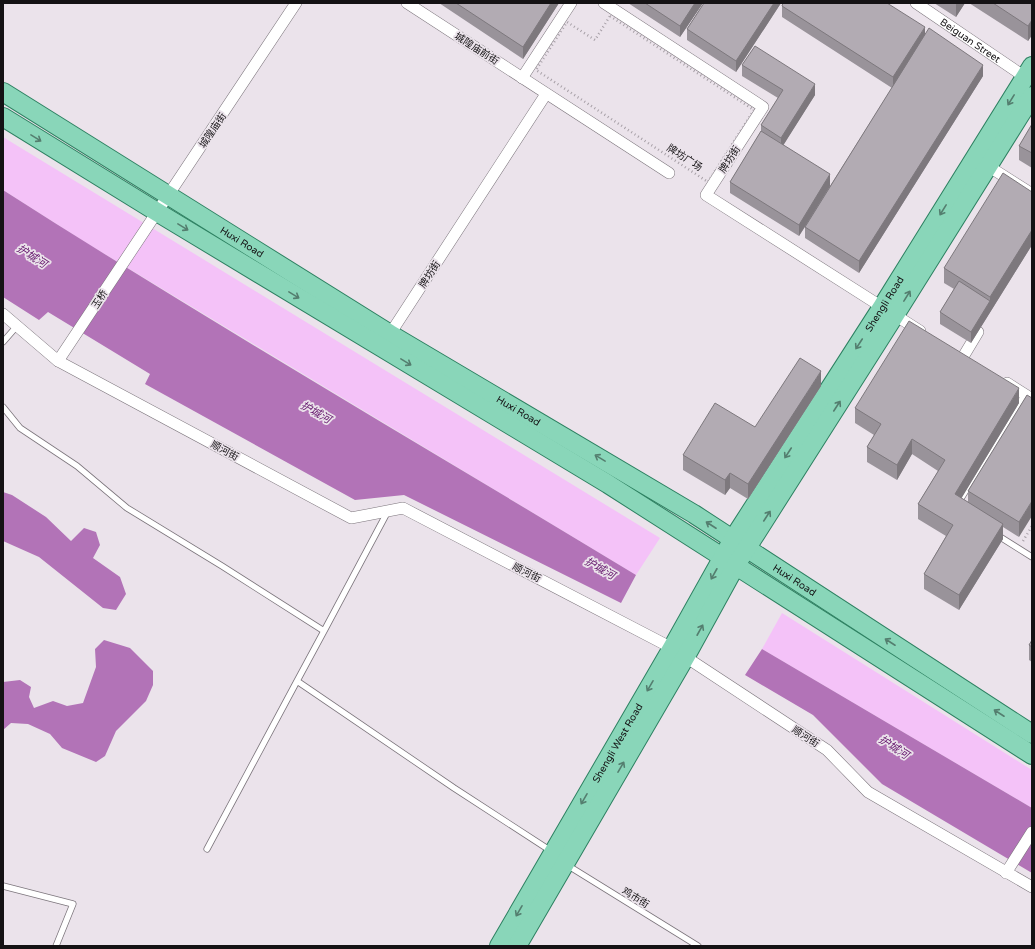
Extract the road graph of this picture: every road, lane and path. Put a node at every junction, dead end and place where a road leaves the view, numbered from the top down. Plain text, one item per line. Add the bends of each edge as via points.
1 (296, 3) edge
2 (407, 3) edge
3 (571, 3) edge
4 (604, 3) edge
5 (916, 3) edge
6 (610, 16) joint
7 (1029, 72) edge
8 (522, 78) junction
9 (3, 92) edge
10 (546, 94) junction
11 (1032, 96) edge
12 (3, 117) edge
13 (988, 166) junction
14 (669, 173) dead end
15 (168, 194) junction
16 (1032, 194) edge
17 (157, 212) junction
18 (127, 256) joint
19 (889, 311) junction
20 (3, 314) edge
21 (983, 324) edge
22 (17, 326) junction
23 (390, 334) junction
24 (929, 336) edge
25 (3, 342) edge
26 (58, 361) junction
27 (975, 364) edge
28 (1000, 379) edge
29 (1029, 396) edge
30 (3, 407) edge
31 (388, 510) junction
32 (961, 513) edge
33 (1032, 526) edge
34 (991, 531) edge
35 (739, 544) junction
36 (1018, 548) junction
37 (1032, 557) edge
38 (730, 561) junction
39 (324, 630) junction
40 (679, 652) junction
41 (297, 681) junction
42 (1032, 734) edge
43 (1032, 755) edge
44 (1032, 832) edge
45 (208, 849) dead end
46 (559, 858) junction
47 (1006, 873) junction
48 (3, 886) edge
49 (1032, 887) edge
50 (57, 946) edge
51 (499, 946) edge
52 (517, 946) edge
53 (698, 946) edge

1 - 15 street, 城隍庙街
2 - 8 street, 城隍庙前街
3 - 8 street
4 - 19 street, 牌坊街 via 763,107 706,195
5 - 7 street, Beiguan Street
6 - 6 path, 牌坊广场 via 595,40 567,22 536,70 708,182 754,110
7 -> 19 main road, Shengli Road
8 - 10 street, 城隍庙前街
9 - 15 main road, Huxi Road
10 - 14 street, 城隍庙前街
10 - 23 street, 牌坊街
11 - 13 main road, Shengli Road
12 -> 17 main road, Huxi Road
13 - 16 street
19 -> 13 main road, Shengli Road
15 - 17 street, 城隍庙街
15 - 23 main road, Huxi Road
17 - 18 street, 城隍庙街
17 -> 38 main road, Huxi Road via 608,484
18 - 26 street, 玉桥
19 - 24 street
19 - 35 main road, Shengli Road
20 - 22 street, 顺河街
21 - 27 street via 959,354
22 - 25 lane
22 - 26 street, 顺河街
35 -> 23 main road, Huxi Road via 622,471
26 - 31 street, 顺河街 via 351,518
28 - 29 street
29 - 32 lane via 954,509
30 - 39 lane via 20,428 77,466 127,508
31 - 39 lane
31 - 40 street, 顺河街 via 403,508
33 - 36 path
34 - 36 lane
35 - 38 main road, Shengli West Road
42 -> 35 main road, Huxi Road
36 - 37 lane
38 - 40 main road, Shengli West Road
38 - 43 main road, Huxi Road
39 - 41 lane
40 - 46 main road, Shengli West Road
40 - 47 street, 顺河街 via 828,750 868,792
41 - 45 lane
41 - 46 lane, 鸡市街
44 - 47 street
46 -> 51 main road, Shengli West Road
46 - 52 main road, Shengli West Road
46 - 53 lane, 鸡市街
47 - 49 street, 顺河街
48 - 50 lane via 73,904

